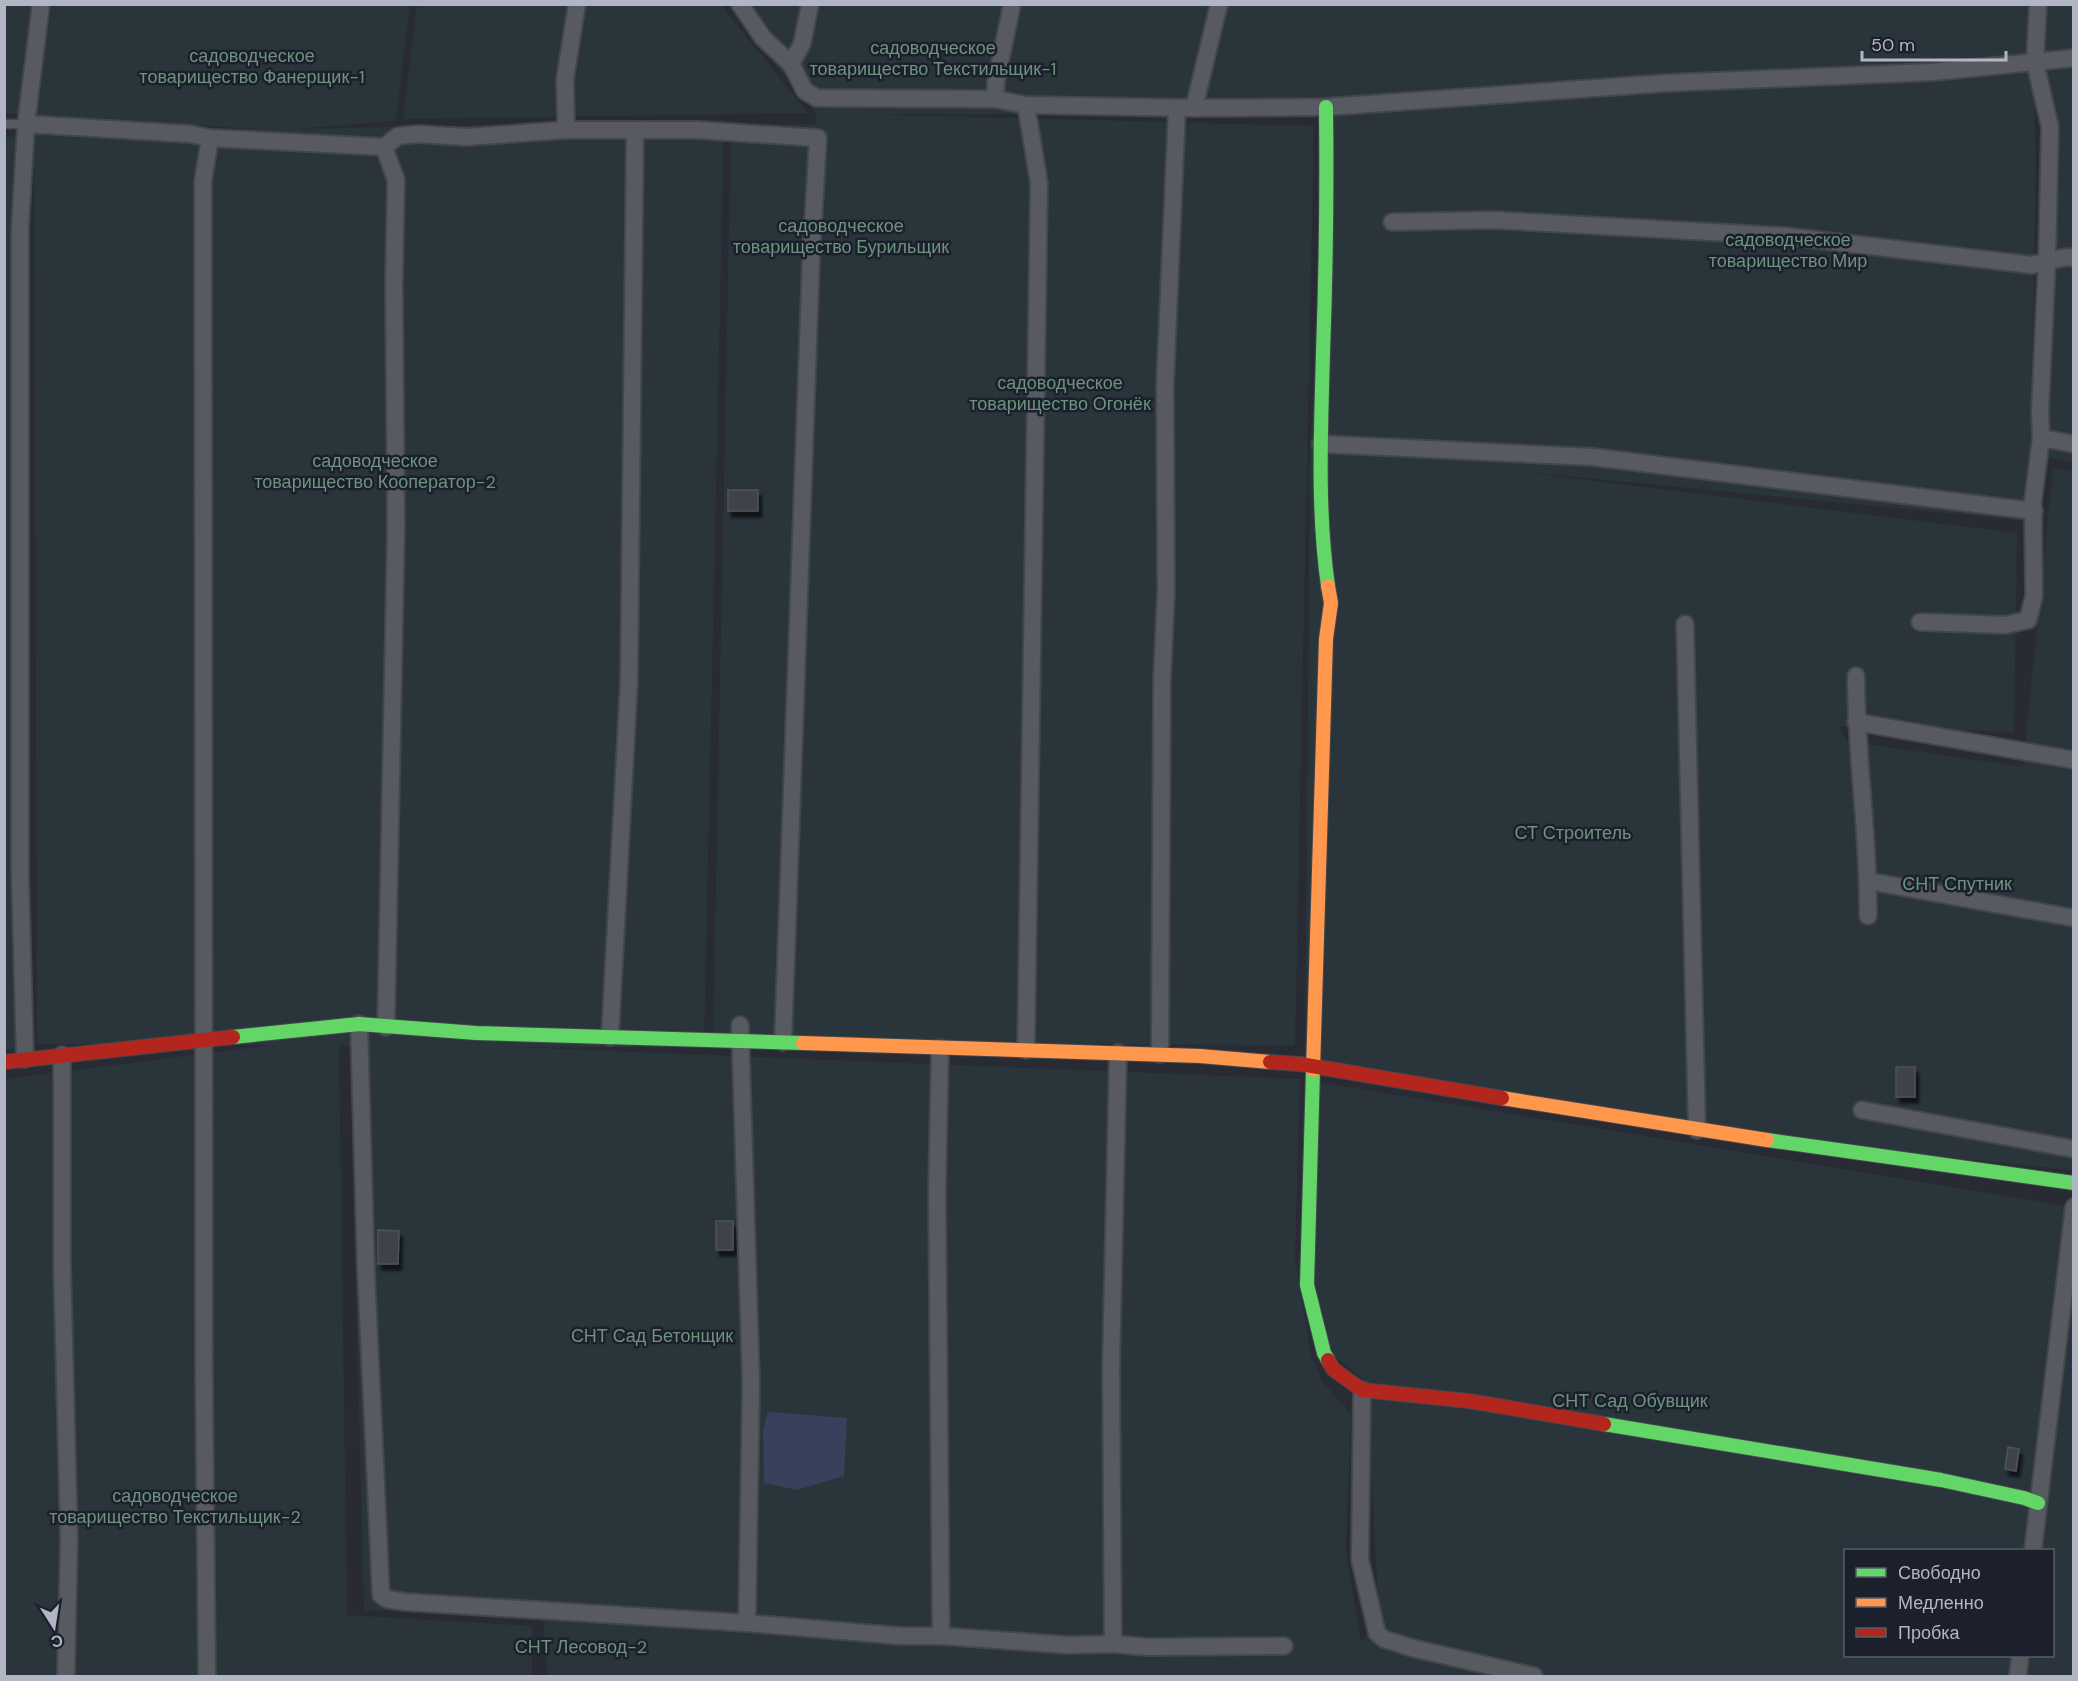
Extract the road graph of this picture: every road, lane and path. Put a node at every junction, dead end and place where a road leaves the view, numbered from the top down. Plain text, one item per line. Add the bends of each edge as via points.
1 (41, 4) edge
2 (577, 4) edge
3 (740, 4) edge
4 (810, 4) edge
5 (1012, 4) edge
6 (1219, 4) edge
7 (2038, 4) edge
8 (2073, 58) edge
9 (2035, 62) junction
10 (791, 64) junction
11 (995, 99) junction
12 (1026, 105) junction
13 (1326, 107) junction
14 (1186, 108) junction
15 (4, 124) edge
16 (26, 124) junction
17 (566, 130) junction
18 (635, 131) junction
19 (210, 138) junction
20 (384, 147) junction
21 (1392, 222) dead end
22 (2073, 258) edge
23 (2047, 261) junction
24 (2041, 438) junction
25 (1321, 444) junction
26 (2073, 444) edge
27 (2034, 511) junction
28 (1920, 621) dead end
29 (1685, 624) dead end
30 (1856, 676) dead end
31 (1856, 722) junction
32 (2073, 760) edge
33 (1868, 881) junction
34 (1868, 916) dead end
35 (2073, 918) edge
36 (358, 1024) junction
37 (386, 1027) junction
38 (741, 1033) junction
39 (610, 1037) junction
40 (204, 1041) junction
41 (783, 1042) junction
42 (940, 1047) junction
43 (1026, 1050) junction
44 (1118, 1053) junction
45 (1160, 1054) junction
46 (62, 1055) junction
47 (25, 1059) junction
48 (4, 1062) edge
49 (1312, 1066) junction
50 (1862, 1110) dead end
51 (1697, 1130) junction
52 (2073, 1149) edge
53 (2073, 1183) edge
54 (2073, 1207) edge
55 (1362, 1390) junction
56 (2038, 1503) junction
57 (2033, 1549) edge
58 (747, 1623) junction
59 (941, 1636) junction
60 (1113, 1644) junction
61 (1284, 1646) dead end
62 (2020, 1657) edge
63 (66, 1677) edge
64 (207, 1677) edge
65 (1534, 1677) edge
66 (2018, 1677) edge

1 - 16 street
2 - 17 street via 565,79
3 - 10 street via 763,38
4 - 10 street via 802,44
5 - 11 street
6 - 14 street
7 - 9 street
8 - 9 street
9 - 13 street via 1932,72 1666,82
9 - 23 street via 2050,127
10 - 11 street via 805,91 817,98
11 - 12 street
12 - 14 street
12 - 43 street via 1039,183
13 - 14 street
13 - 25 street
14 - 45 street via 1165,385
15 - 16 lane
16 - 19 street
16 - 47 street via 20,228 20,874
17 - 18 street
17 - 20 street via 466,137 418,134 398,136
18 - 39 street via 629,681
18 - 41 street via 698,130 818,138
19 - 20 street
19 - 40 street via 203,181
20 - 37 street via 396,180 396,526
21 - 23 street via 1493,220 1784,236 2032,265
22 - 23 street
23 - 24 street
24 - 26 street
24 - 27 street
25 - 27 street via 1593,457
25 - 49 street via 1322,542 1331,603 1326,639
27 - 28 street via 2034,596 2028,620 2005,625
29 - 51 street
30 - 31 street
31 - 32 street
31 - 33 street
33 - 34 street
33 - 35 street
36 - 37 street
36 - 40 street
36 - 58 street via 381,1595 406,1602
37 - 39 street
38 - 39 street
38 - 41 street
38 - 58 street via 751,1383
40 - 46 street
40 - 64 street
41 - 42 street
42 - 43 street
42 - 59 street via 937,1192
43 - 44 street
44 - 45 street
44 - 60 street via 1112,1367
45 - 49 street
46 - 47 street
46 - 63 street via 69,1539
47 - 48 street
49 - 51 street
49 - 55 street via 1307,1285 1324,1353 1333,1370
50 - 52 street
51 - 53 street
54 - 56 street
55 - 56 street via 1469,1401 1941,1480
55 - 65 street via 1360,1560 1377,1633 1412,1648
56 - 57 street
58 - 59 street
59 - 60 street via 1068,1645
60 - 61 street
62 - 66 street

